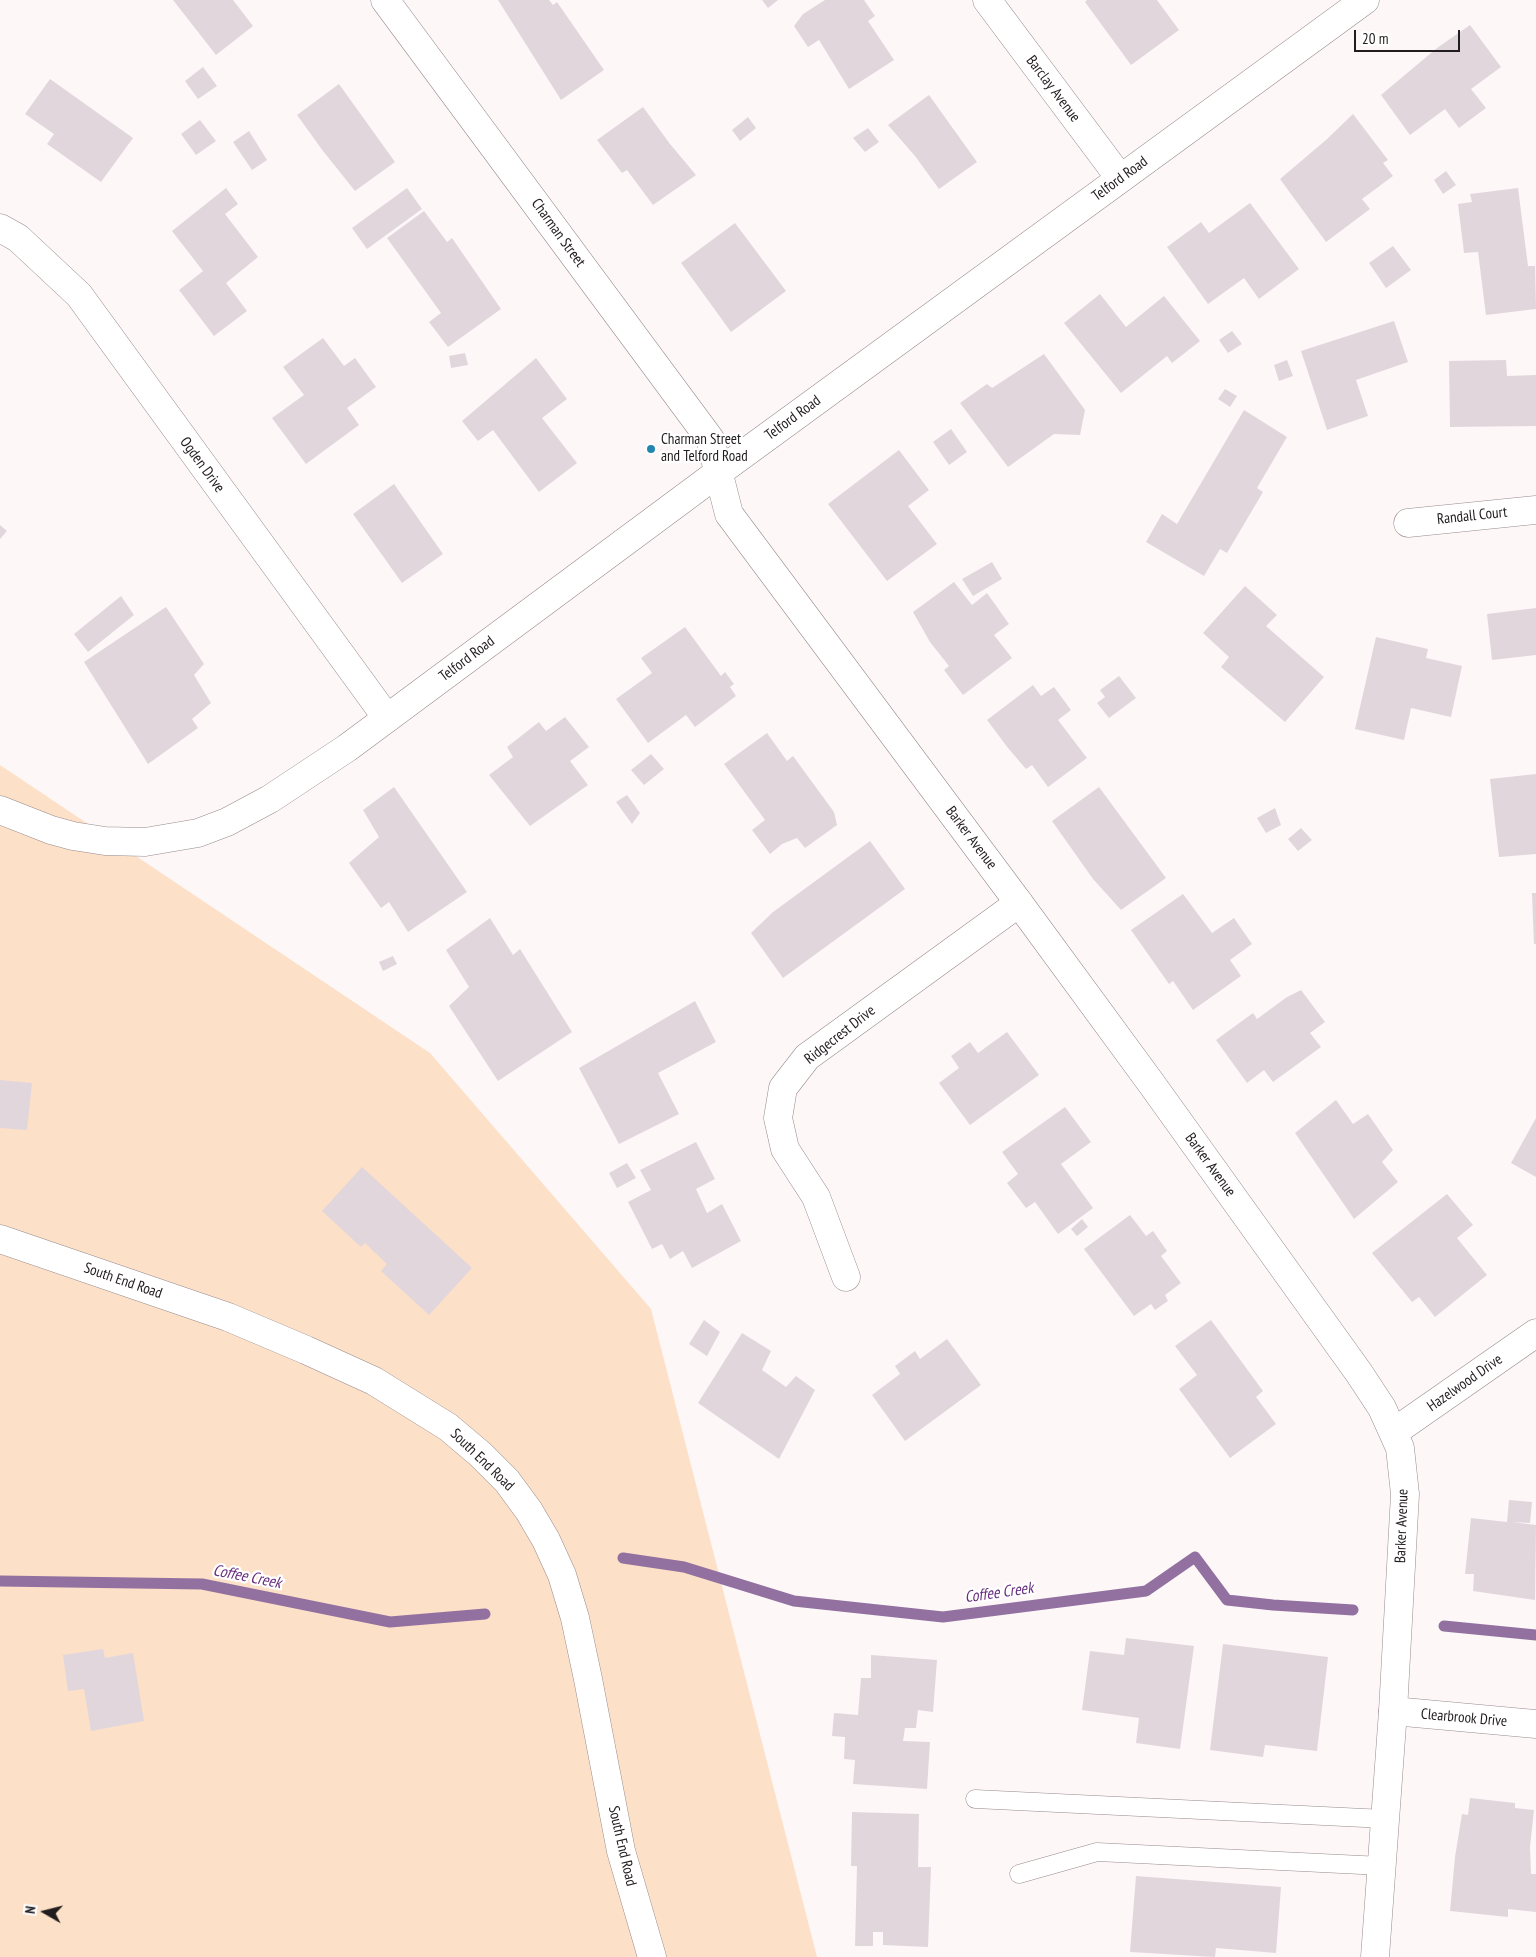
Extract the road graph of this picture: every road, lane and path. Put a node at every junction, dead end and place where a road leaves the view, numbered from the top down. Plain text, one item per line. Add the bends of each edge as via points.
1 (385, 0) edge
2 (987, 0) edge
3 (1365, 0) edge
4 (1120, 178) junction
5 (0, 228) edge
6 (719, 472) junction
7 (1536, 510) edge
8 (1408, 523) dead end
9 (387, 718) junction
10 (0, 810) edge
11 (1019, 903) junction
12 (0, 1239) edge
13 (846, 1277) dead end
14 (1536, 1333) edge
15 (1394, 1432) junction
16 (1393, 1711) junction
17 (1536, 1724) edge
18 (975, 1799) dead end
19 (1385, 1819) junction
20 (1382, 1866) junction
21 (1019, 1874) dead end
22 (652, 1957) edge
23 (1375, 1957) edge

1 - 6 street, Charman Street via 710,439
2 - 4 street, Barclay Avenue
3 - 4 street, Telford Road
4 - 6 street, Telford Road
5 - 9 street, Ogden Drive via 18,238 78,296
6 - 9 street, Telford Road
6 - 11 street, Barker Avenue via 730,514
7 - 8 street, Randall Court
9 - 10 street, Telford Road via 270,799 227,822 183,837 127,843 81,837 51,830
11 - 13 street, Ridgecrest Drive via 807,1057 783,1088 778,1118 786,1149 816,1198
11 - 15 street, Barker Avenue via 1359,1373
12 - 22 street, South End Road via 228,1317 374,1380 448,1427 507,1481 542,1533 562,1575 588,1679 620,1851
14 - 15 street, Hazelwood Drive
15 - 16 street, Barker Avenue via 1400,1448 1405,1494
16 - 17 street, Clearbrook Drive
16 - 19 street, Barker Avenue
18 - 19 lane
19 - 20 street, Barker Avenue
20 - 21 lane via 1096,1852
20 - 23 street, Barker Avenue

